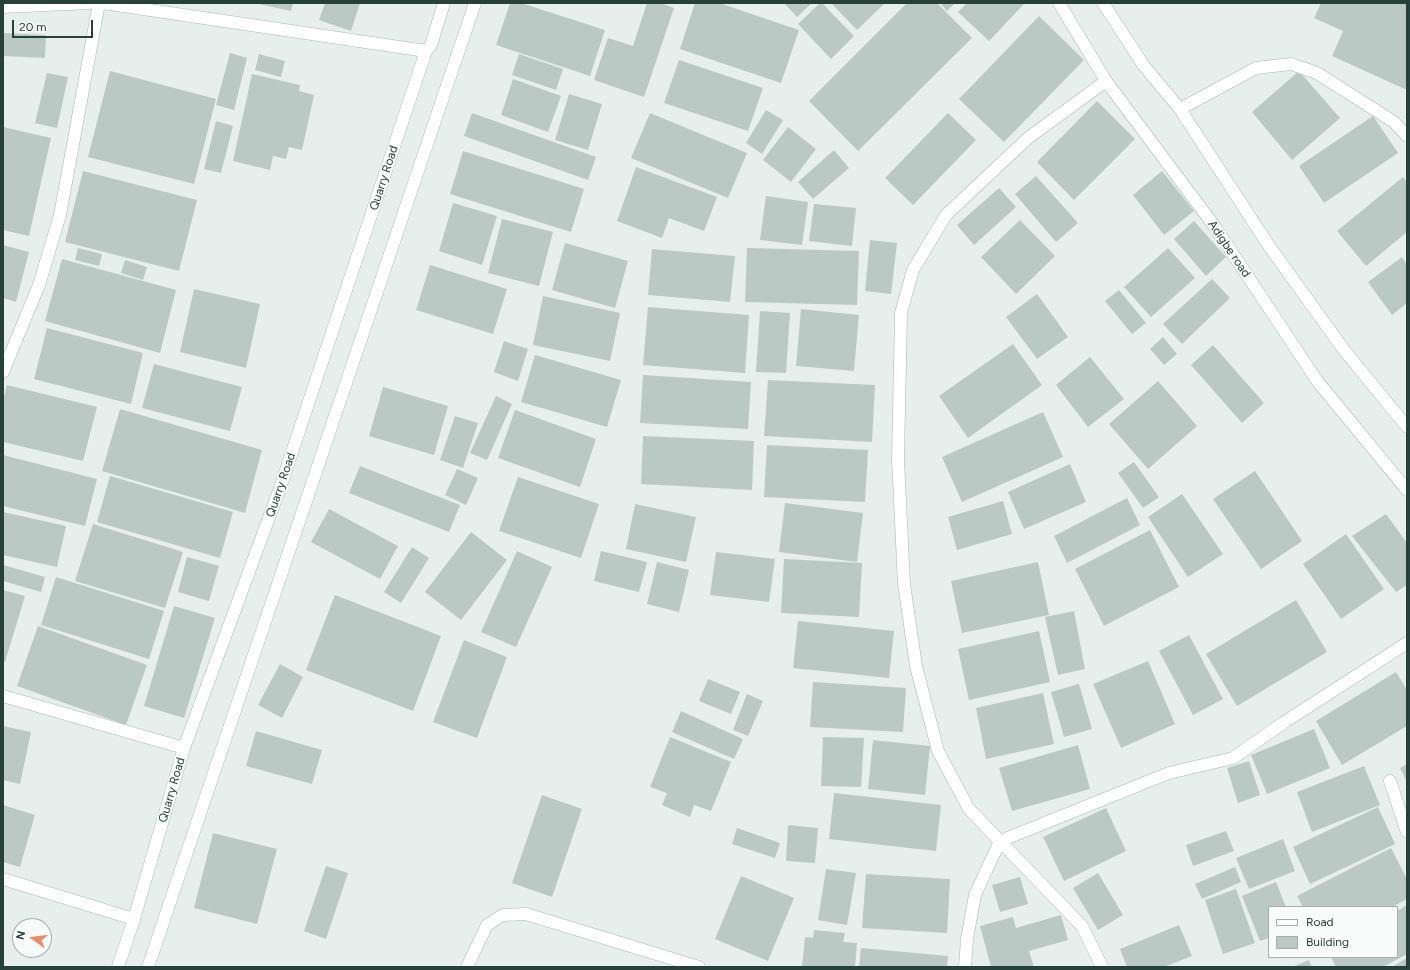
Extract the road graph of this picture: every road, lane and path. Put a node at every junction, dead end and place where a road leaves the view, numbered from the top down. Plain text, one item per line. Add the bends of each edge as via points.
1 (89, 3) edge
2 (99, 3) edge
3 (103, 3) edge
4 (444, 3) edge
5 (475, 3) edge
6 (1059, 3) edge
7 (1103, 3) edge
8 (3, 7) edge
9 (426, 51) junction
10 (1106, 81) junction
11 (1180, 109) junction
12 (1407, 136) edge
13 (3, 372) edge
14 (1407, 427) edge
15 (1407, 490) edge
16 (1407, 643) edge
17 (3, 696) edge
18 (184, 748) junction
19 (1390, 781) dead end
20 (1407, 832) edge
21 (1000, 841) junction
22 (3, 879) edge
23 (134, 919) junction
24 (118, 967) edge
25 (148, 967) edge
26 (467, 967) edge
27 (699, 967) edge
28 (965, 967) edge
29 (1102, 967) edge

1 - 8 main road
2 - 13 main road via 60,215 39,285
3 - 9 main road
4 - 9 main road, Quarry Road via 431,45
5 - 25 main road
6 - 10 main road, Adigbe road
7 - 11 main road via 1144,66
9 - 18 main road, Quarry Road via 281,485
10 - 15 main road, Adigbe road via 1215,227 1318,382
10 - 21 main road via 1028,138 946,215 913,270 901,313 899,467 904,584 916,666 938,751 969,809
11 - 12 main road via 1256,68 1291,64 1317,73 1394,122
11 - 14 main road via 1273,252 1344,350
16 - 21 main road via 1283,723 1234,758 1169,773
17 - 18 main road
18 - 23 main road, Quarry Road
19 - 20 main road
21 - 28 main road via 975,895
21 - 29 main road via 1082,926
22 - 23 main road
23 - 24 main road, Quarry Road
26 - 27 main road via 487,926 502,915 526,914

